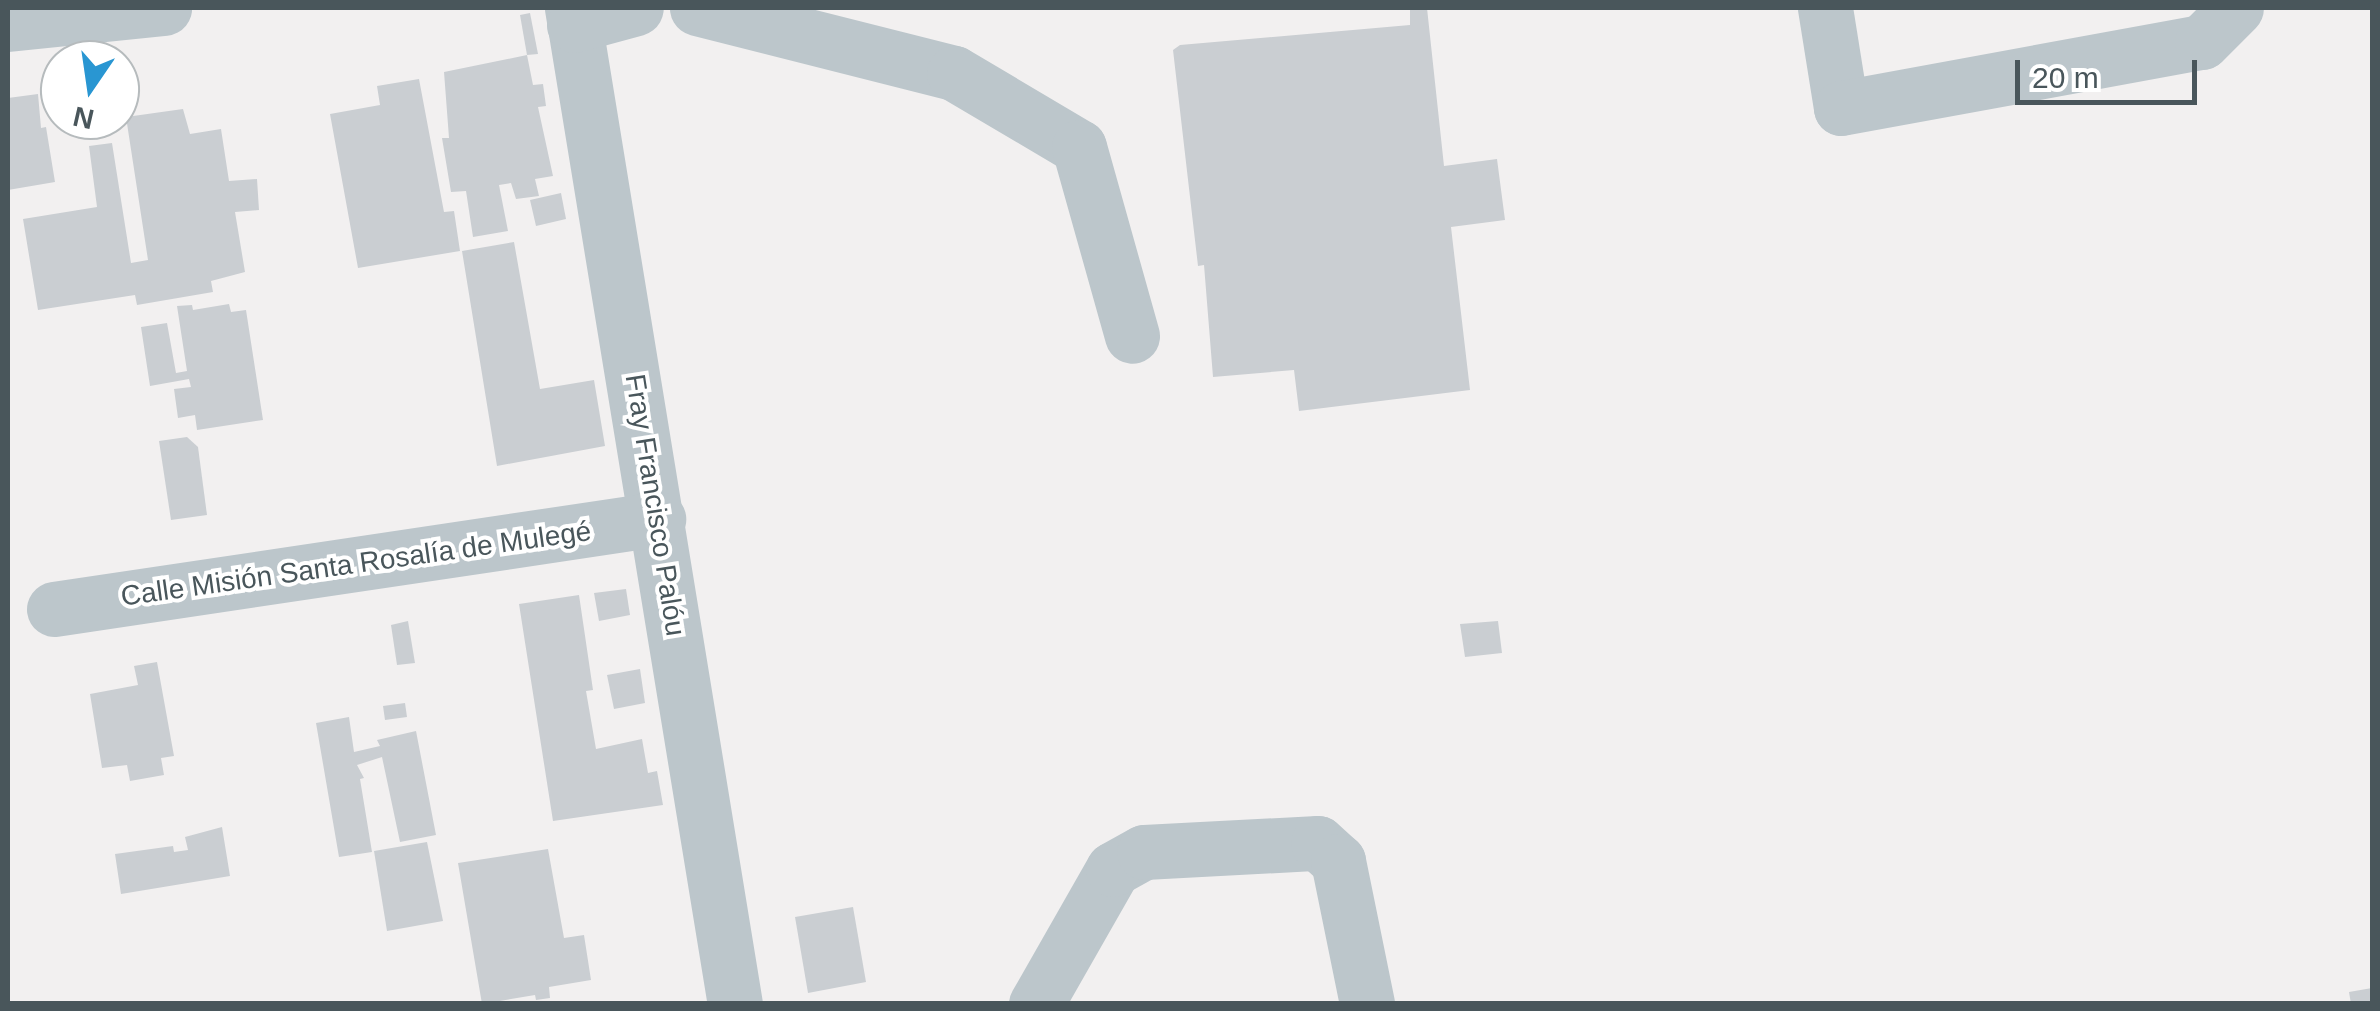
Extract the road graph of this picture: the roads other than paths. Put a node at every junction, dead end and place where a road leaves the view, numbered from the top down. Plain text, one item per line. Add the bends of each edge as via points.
1 (636, 8) edge
2 (697, 8) edge
3 (1825, 8) edge
4 (2236, 8) edge
5 (142, 9) edge
6 (573, 16) edge
7 (8, 24) edge
8 (1132, 336) dead end
9 (658, 519) junction
10 (54, 609) dead end
11 (735, 1004) edge
12 (1036, 1004) edge
13 (1367, 1004) edge

1 - 6 street
2 - 8 street via 954,72 1079,147
3 - 4 street via 1841,108 2202,42
5 - 7 street
6 - 9 street, Fray Francisco Palóu
9 - 10 street, Calle Misión Santa Rosalía de Mulegé
9 - 11 street, Fray Francisco Palóu
12 - 13 street via 1113,869 1144,852 1318,842 1338,861

